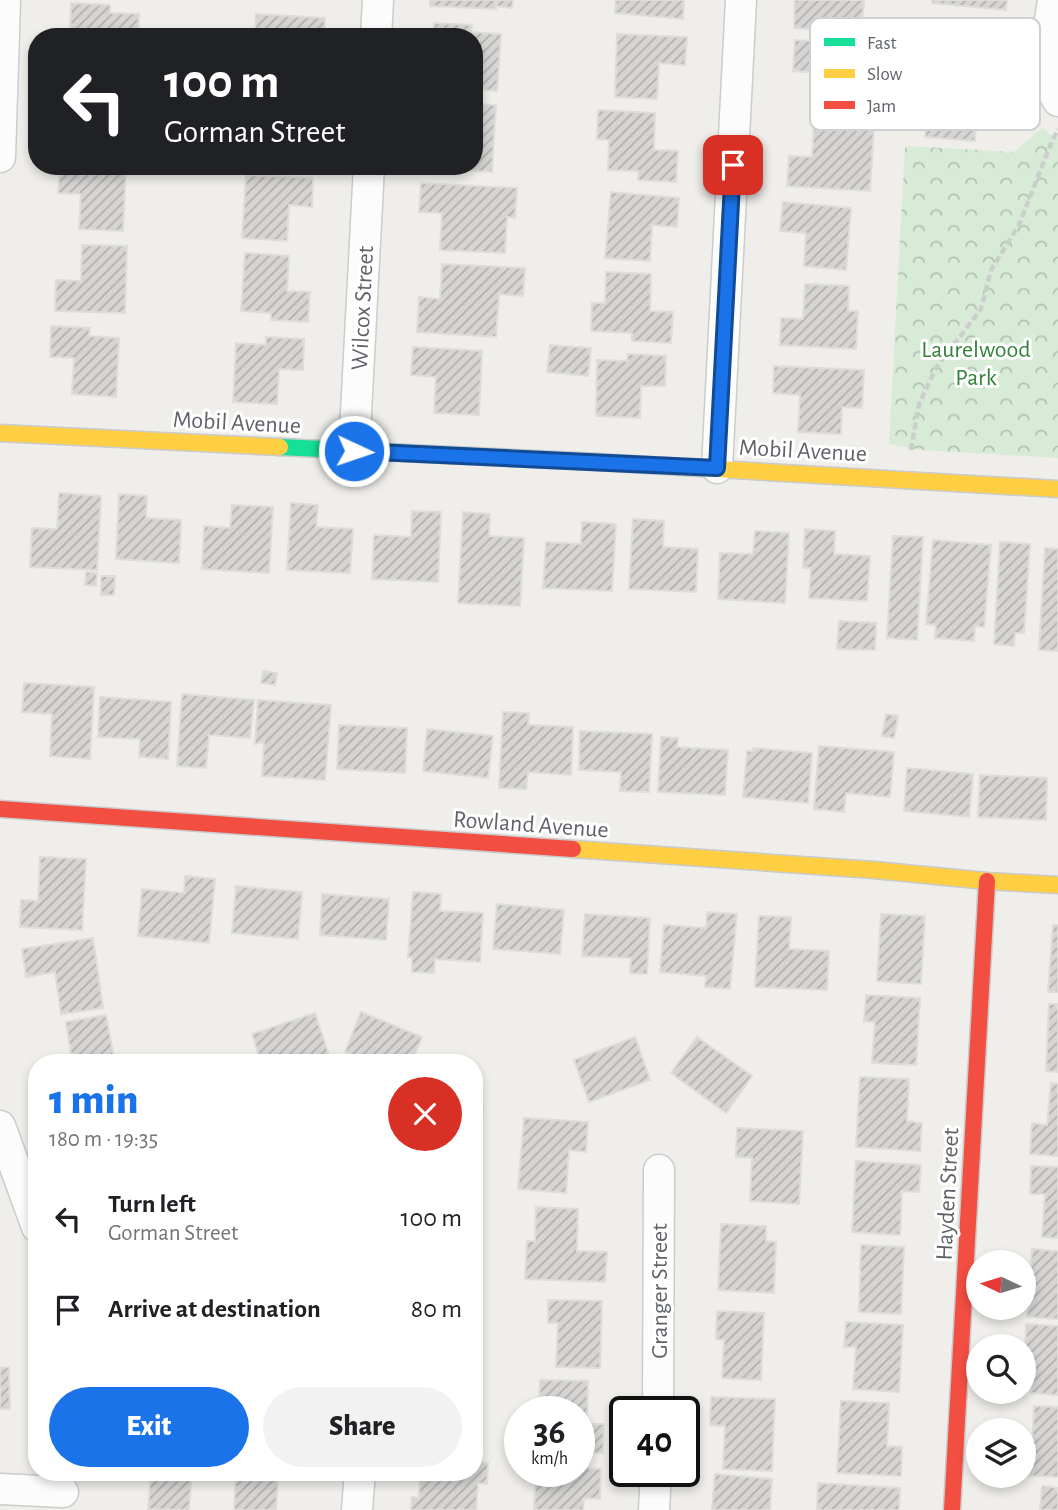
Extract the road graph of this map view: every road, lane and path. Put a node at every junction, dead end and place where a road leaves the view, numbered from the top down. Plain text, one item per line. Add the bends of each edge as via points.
1 (5, 0) edge
2 (378, 0) edge
3 (741, 0) edge
4 (1053, 0) edge
5 (376, 28) edge
6 (1058, 101) edge
7 (1058, 129) edge
8 (0, 157) edge
9 (369, 175) edge
10 (0, 433) edge
11 (354, 451) junction
12 (717, 468) junction
13 (906, 478) junction
14 (1058, 489) edge
15 (0, 809) edge
16 (987, 881) junction
17 (1058, 885) edge
18 (0, 1126) edge
19 (659, 1170) dead end
20 (28, 1202) edge
21 (658, 1396) edge
22 (360, 1481) edge
23 (655, 1487) edge
24 (0, 1489) edge
25 (63, 1491) edge
26 (358, 1510) edge
27 (654, 1510) edge
28 (952, 1510) edge

1 - 8 street
2 - 5 street
3 - 12 street
4 - 6 street via 1044,51 1045,68
7 - 13 path via 1019,225 991,270 981,309 936,368 919,404
9 - 11 street, Wilcox Street
10 - 11 street, Mobil Avenue
11 - 12 street, Mobil Avenue
12 - 13 street, Mobil Avenue
13 - 14 street, Mobil Avenue
15 - 16 street, Rowland Avenue
16 - 17 street, Rowland Avenue
16 - 28 street, Hayden Street
18 - 20 street
19 - 21 street, Granger Street
22 - 26 street
23 - 27 street
24 - 25 street

